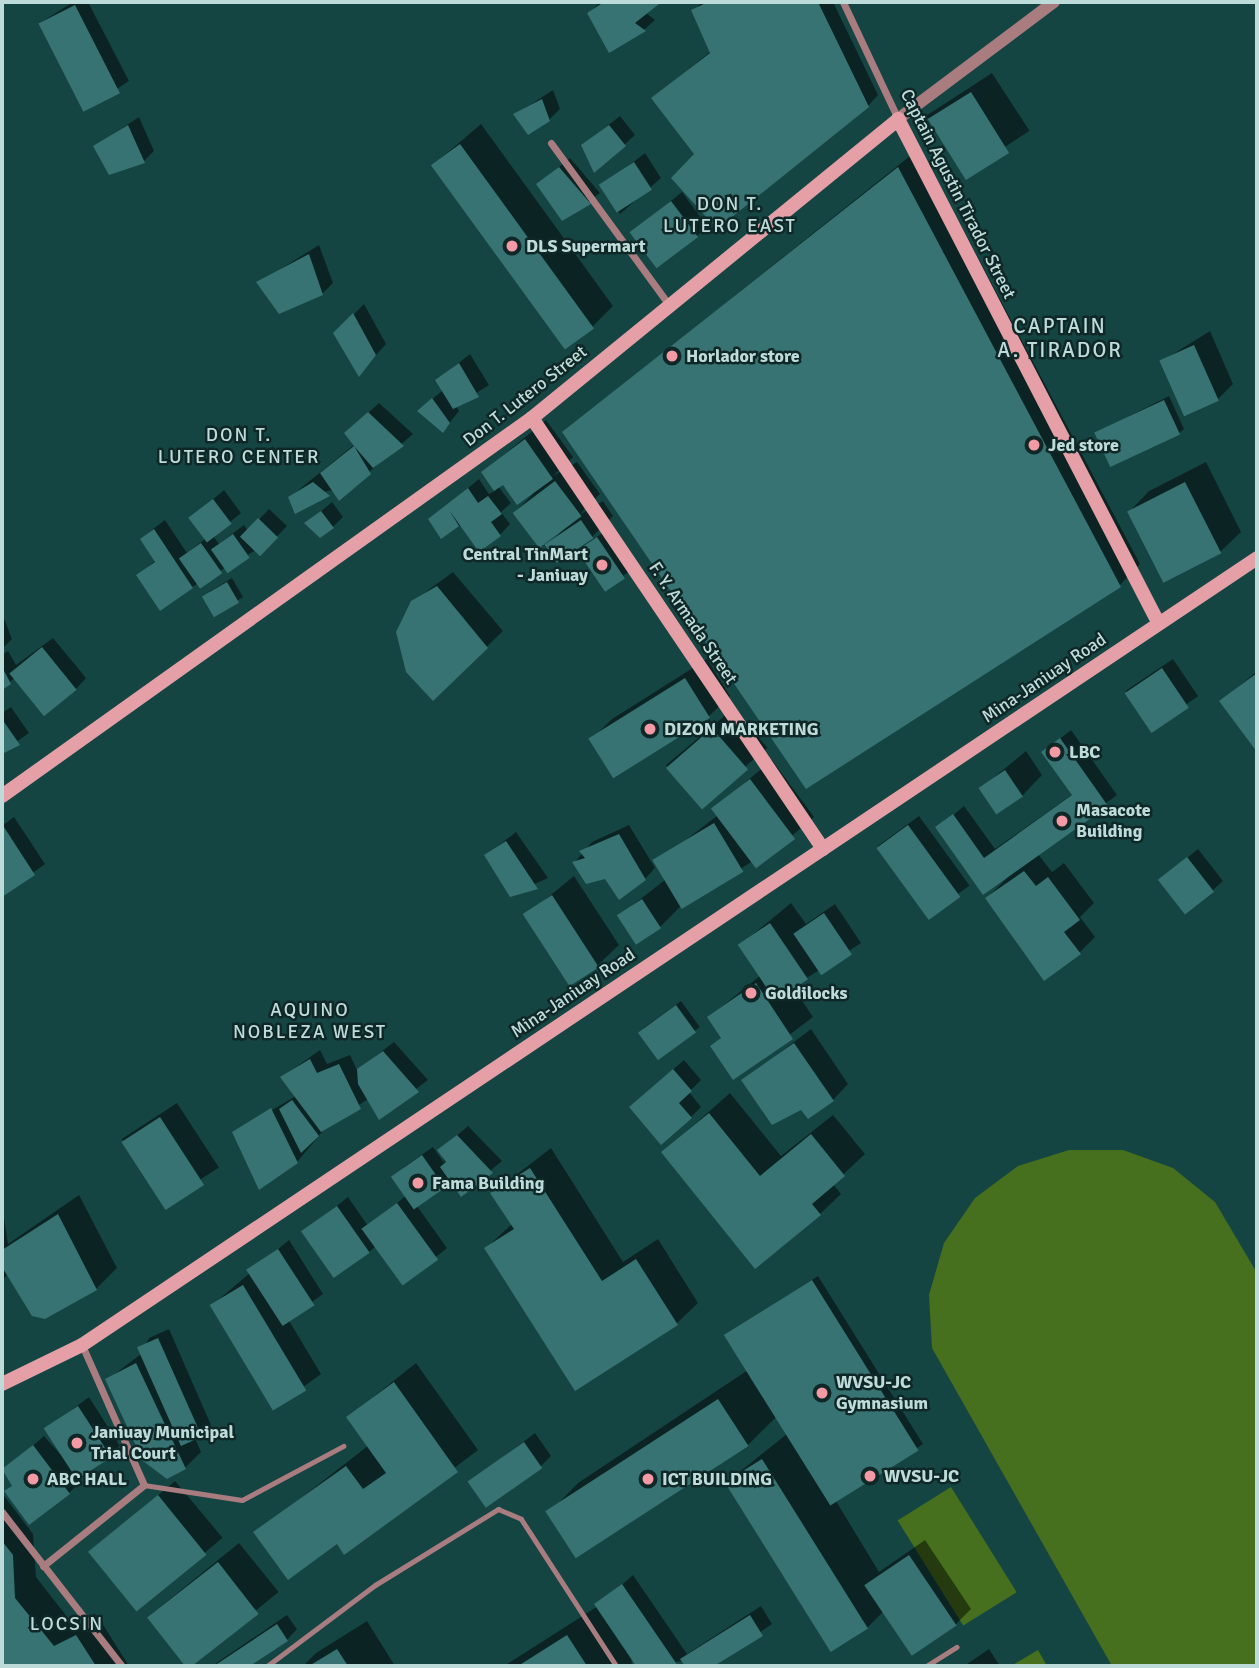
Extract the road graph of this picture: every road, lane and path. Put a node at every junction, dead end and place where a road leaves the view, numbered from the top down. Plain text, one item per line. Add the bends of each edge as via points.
1 (843, 2) edge
2 (1054, 2) edge
3 (898, 119) junction
4 (551, 143) dead end
5 (670, 305) junction
6 (532, 418) junction
7 (1257, 558) edge
8 (1159, 624) junction
9 (2, 796) edge
10 (823, 849) junction
11 (82, 1345) junction
12 (2, 1384) edge
13 (343, 1446) dead end
14 (144, 1485) junction
15 (2, 1512) edge
16 (43, 1566) junction
17 (956, 1647) dead end
18 (122, 1666) edge
19 (268, 1666) edge
20 (616, 1666) edge
21 (926, 1666) edge

1 - 3 street, Captain Agustin Tirador Street
2 - 3 street, Don T. Lutero Street
3 - 5 main road, Don T. Lutero Street
3 - 8 main road, Captain Agustin Tirador Street
4 - 5 street
5 - 6 main road, Don T. Lutero Street
6 - 9 main road, Don T. Lutero Street
6 - 10 main road, F. Y. Armada Street
7 - 8 main road, Mina-Janiuay Road
8 - 10 main road, Mina-Janiuay Road
10 - 11 main road, Mina-Janiuay Road
11 - 12 main road, Mina-Janiuay Road
11 - 14 street
13 - 14 lane via 242,1500
14 - 16 street
15 - 16 street
16 - 18 street
17 - 21 lane
19 - 20 lane via 375,1585 498,1509 521,1519

